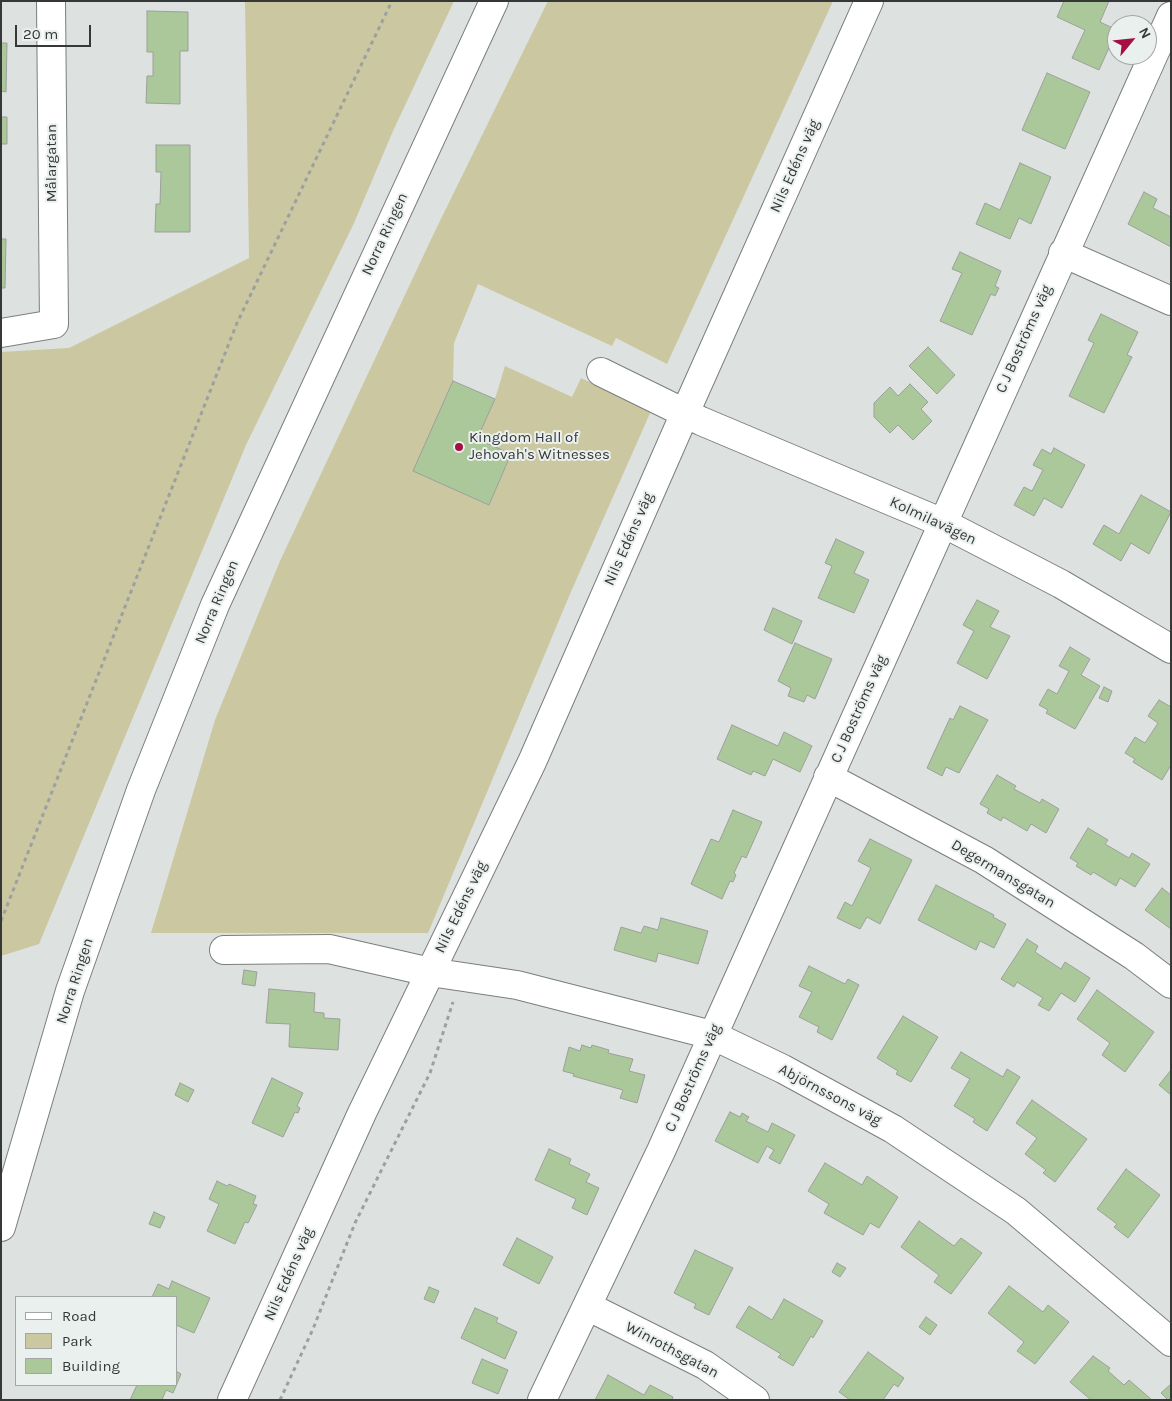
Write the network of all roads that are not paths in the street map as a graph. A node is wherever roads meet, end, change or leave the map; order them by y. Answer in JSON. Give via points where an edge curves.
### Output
{"nodes":[{"id":1,"x":51,"y":1,"type":"edge"},
{"id":2,"x":494,"y":1,"type":"edge"},
{"id":3,"x":869,"y":1,"type":"edge"},
{"id":4,"x":1171,"y":16,"type":"edge"},
{"id":5,"x":1063,"y":253,"type":"junction"},
{"id":6,"x":1171,"y":301,"type":"edge"},
{"id":7,"x":1,"y":333,"type":"edge"},
{"id":8,"x":601,"y":372,"type":"dead end"},
{"id":9,"x":685,"y":413,"type":"junction"},
{"id":10,"x":942,"y":523,"type":"junction"},
{"id":11,"x":1171,"y":649,"type":"edge"},
{"id":12,"x":828,"y":777,"type":"junction"},
{"id":13,"x":224,"y":950,"type":"dead end"},
{"id":14,"x":430,"y":972,"type":"junction"},
{"id":15,"x":1171,"y":984,"type":"edge"},
{"id":16,"x":712,"y":1035,"type":"junction"},
{"id":17,"x":1,"y":1227,"type":"edge"},
{"id":18,"x":587,"y":1306,"type":"junction"},
{"id":19,"x":1171,"y":1342,"type":"edge"},
{"id":20,"x":232,"y":1400,"type":"edge"},
{"id":21,"x":542,"y":1400,"type":"edge"},
{"id":22,"x":755,"y":1400,"type":"edge"}],
"edges":[{"from":1,"to":7,"type":"street","name":"Målargatan","via":[[54,324]]},
{"from":2,"to":17,"type":"street","name":"Norra Ringen","via":[[203,633],[141,790],[70,990]]},
{"from":3,"to":9,"type":"street","name":"Nils Edéns väg"},
{"from":4,"to":5,"type":"street","name":"C J Boströms väg"},
{"from":5,"to":6,"type":"street"},
{"from":5,"to":10,"type":"street","name":"C J Boströms väg"},
{"from":8,"to":9,"type":"street"},
{"from":9,"to":10,"type":"street","name":"Kolmilavägen"},
{"from":9,"to":14,"type":"street","name":"Nils Edéns väg","via":[[532,762]]},
{"from":10,"to":11,"type":"street","name":"Kolmilavägen","via":[[1062,584]]},
{"from":10,"to":12,"type":"street","name":"C J Boströms väg"},
{"from":12,"to":15,"type":"street","name":"Degermansgatan","via":[[984,860],[1134,956]]},
{"from":12,"to":16,"type":"street","name":"C J Boströms väg"},
{"from":13,"to":14,"type":"street","name":"Abjörnssons väg","via":[[329,949]]},
{"from":14,"to":16,"type":"street","name":"Abjörnssons väg","via":[[517,985]]},
{"from":14,"to":20,"type":"street","name":"Nils Edéns väg","via":[[362,1113]]},
{"from":16,"to":18,"type":"street","name":"C J Boströms väg"},
{"from":16,"to":19,"type":"street","name":"Abjörnssons väg","via":[[783,1069],[893,1129],[1008,1206]]},
{"from":18,"to":21,"type":"street","name":"C J Boströms väg"},
{"from":18,"to":22,"type":"street","name":"Winrothsgatan","via":[[705,1365]]}]}
